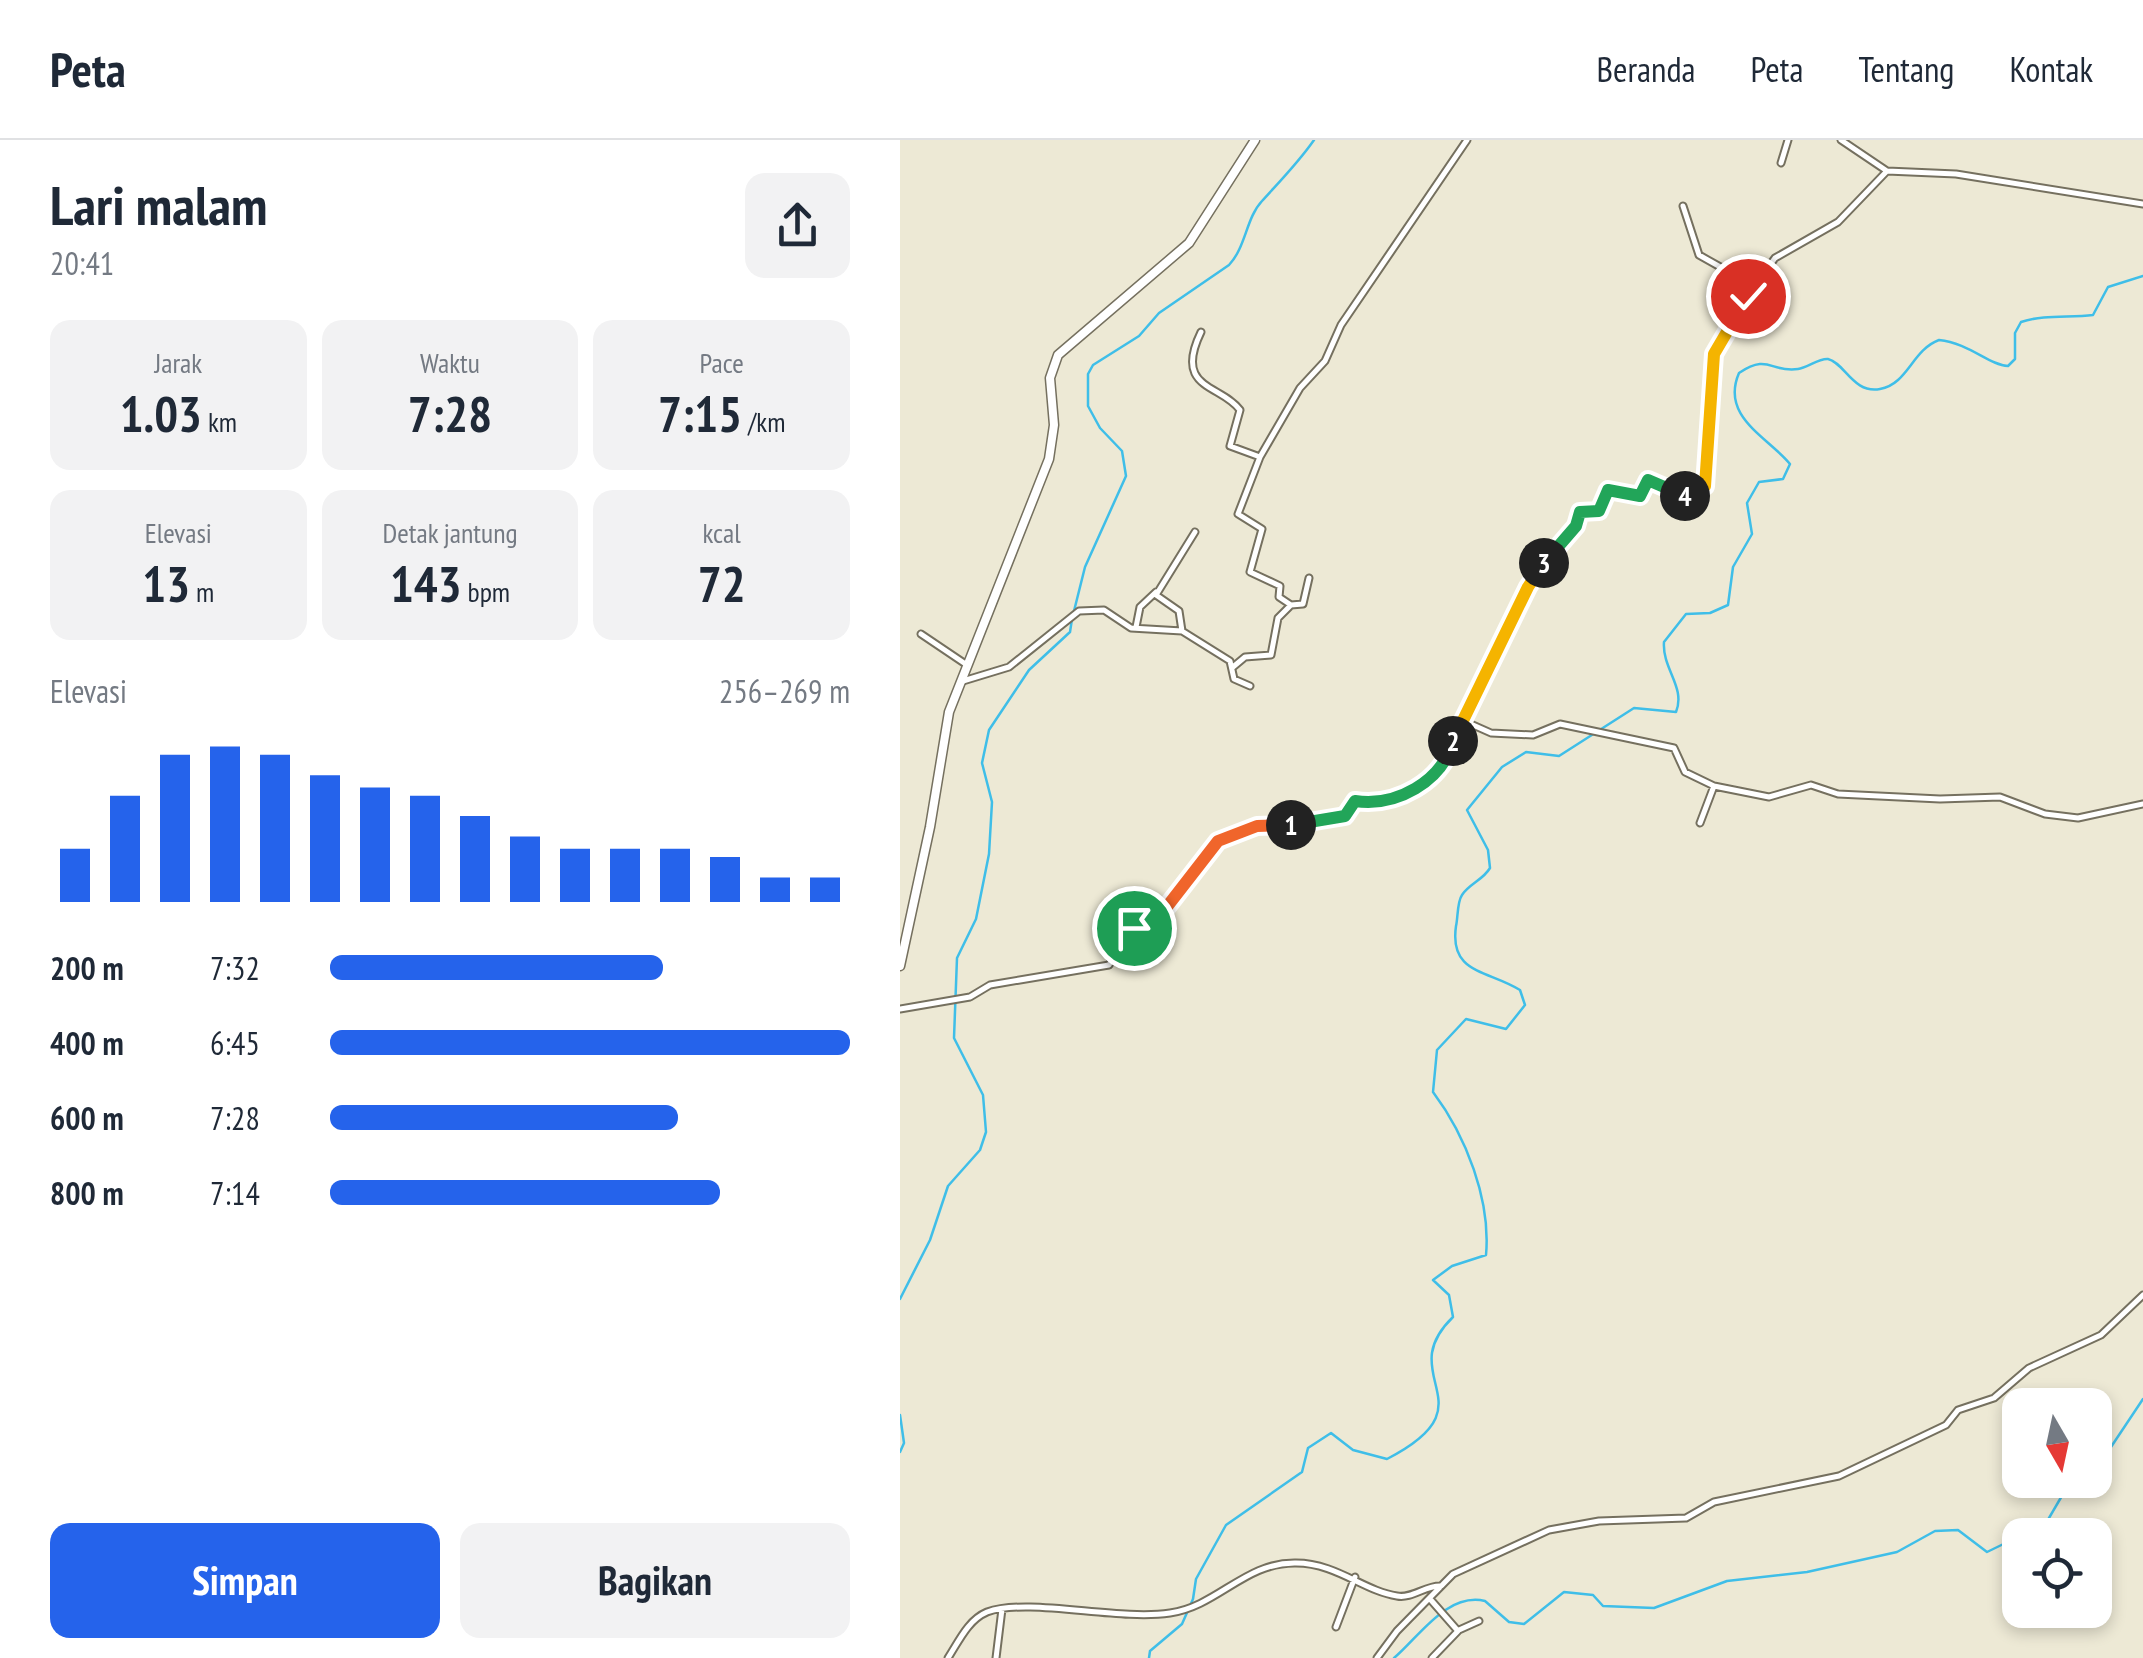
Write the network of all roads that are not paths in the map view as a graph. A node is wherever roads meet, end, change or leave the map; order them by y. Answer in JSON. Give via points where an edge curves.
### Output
{"nodes":[{"id":1,"x":1255,"y":140,"type":"edge"},
{"id":2,"x":1466,"y":140,"type":"edge"},
{"id":3,"x":1788,"y":140,"type":"edge"},
{"id":4,"x":1846,"y":141,"type":"edge"},
{"id":5,"x":1781,"y":163,"type":"dead end"},
{"id":6,"x":1887,"y":171,"type":"junction"},
{"id":7,"x":2143,"y":204,"type":"edge"},
{"id":8,"x":1683,"y":206,"type":"dead end"},
{"id":9,"x":1748,"y":296,"type":"junction"},
{"id":10,"x":1201,"y":332,"type":"dead end"},
{"id":11,"x":1260,"y":457,"type":"junction"},
{"id":12,"x":1195,"y":532,"type":"dead end"},
{"id":13,"x":1309,"y":578,"type":"dead end"},
{"id":14,"x":1156,"y":592,"type":"junction"},
{"id":15,"x":1291,"y":605,"type":"junction"},
{"id":16,"x":1136,"y":628,"type":"junction"},
{"id":17,"x":1182,"y":631,"type":"junction"},
{"id":18,"x":922,"y":634,"type":"dead end"},
{"id":19,"x":967,"y":664,"type":"junction"},
{"id":20,"x":1233,"y":667,"type":"junction"},
{"id":21,"x":960,"y":681,"type":"junction"},
{"id":22,"x":1250,"y":686,"type":"dead end"},
{"id":23,"x":1464,"y":721,"type":"junction"},
{"id":24,"x":1714,"y":786,"type":"junction"},
{"id":25,"x":2143,"y":804,"type":"edge"},
{"id":26,"x":1700,"y":823,"type":"dead end"},
{"id":27,"x":900,"y":966,"type":"edge"},
{"id":28,"x":900,"y":1009,"type":"edge"},
{"id":29,"x":2143,"y":1295,"type":"edge"},
{"id":30,"x":1354,"y":1577,"type":"junction"},
{"id":31,"x":1441,"y":1586,"type":"junction"},
{"id":32,"x":1430,"y":1599,"type":"junction"},
{"id":33,"x":1002,"y":1609,"type":"junction"},
{"id":34,"x":1479,"y":1621,"type":"dead end"},
{"id":35,"x":1336,"y":1628,"type":"dead end"},
{"id":36,"x":1458,"y":1631,"type":"junction"},
{"id":37,"x":948,"y":1658,"type":"edge"},
{"id":38,"x":996,"y":1658,"type":"edge"},
{"id":39,"x":1377,"y":1658,"type":"edge"},
{"id":40,"x":1432,"y":1658,"type":"edge"}],
"edges":[{"from":1,"to":19,"type":"street","via":[[1189,242],[1058,355],[1050,378],[1049,459]]},
{"from":2,"to":11,"type":"street"},
{"from":3,"to":5,"type":"street"},
{"from":4,"to":6,"type":"street"},
{"from":6,"to":7,"type":"street","via":[[1956,174]]},
{"from":6,"to":9,"type":"street","via":[[1838,222],[1775,258]]},
{"from":8,"to":9,"type":"street","via":[[1699,255],[1740,280]]},
{"from":9,"to":23,"type":"street","via":[[1714,354],[1705,486],[1683,496],[1648,480],[1640,496],[1608,490],[1599,511],[1580,512],[1528,587]]},
{"from":10,"to":11,"type":"street","via":[[1193,359],[1202,384],[1240,410],[1230,446]]},
{"from":11,"to":15,"type":"street","via":[[1238,514],[1262,529],[1250,572],[1280,586],[1280,597]]},
{"from":12,"to":14,"type":"street"},
{"from":13,"to":15,"type":"street","via":[[1303,604]]},
{"from":14,"to":16,"type":"street","via":[[1140,608]]},
{"from":14,"to":17,"type":"street","via":[[1179,611]]},
{"from":15,"to":20,"type":"street","via":[[1278,618],[1271,655],[1242,658]]},
{"from":16,"to":17,"type":"street"},
{"from":16,"to":21,"type":"street","via":[[1104,610],[1079,611],[1008,668]]},
{"from":17,"to":20,"type":"street"},
{"from":18,"to":19,"type":"street"},
{"from":19,"to":21,"type":"street"},
{"from":20,"to":22,"type":"street","via":[[1234,679]]},
{"from":21,"to":27,"type":"street","via":[[948,712]]},
{"from":23,"to":24,"type":"street","via":[[1491,733],[1533,735],[1560,724],[1600,736],[1624,734],[1674,748],[1684,772]]},
{"from":23,"to":28,"type":"street","via":[[1446,764],[1414,788],[1375,804],[1355,801],[1342,817],[1257,826],[1218,841],[1166,908],[1117,946],[1110,964]]},
{"from":24,"to":25,"type":"street","via":[[1770,797],[1812,785],[1838,794],[2000,796],[2045,814],[2078,818]]},
{"from":24,"to":26,"type":"street"},
{"from":29,"to":31,"type":"street","via":[[2100,1334],[2030,1368],[1994,1398],[1958,1410],[1946,1424],[1838,1476],[1714,1502],[1686,1518],[1549,1530]]},
{"from":30,"to":31,"type":"street","via":[[1399,1597]]},
{"from":30,"to":33,"type":"street","via":[[1310,1564],[1263,1566],[1184,1610],[1113,1617]]},
{"from":30,"to":35,"type":"street"},
{"from":31,"to":32,"type":"street"},
{"from":32,"to":36,"type":"street"},
{"from":32,"to":39,"type":"street"},
{"from":33,"to":37,"type":"street","via":[[974,1620]]},
{"from":33,"to":38,"type":"street"},
{"from":34,"to":36,"type":"street"},
{"from":36,"to":40,"type":"street"}]}
